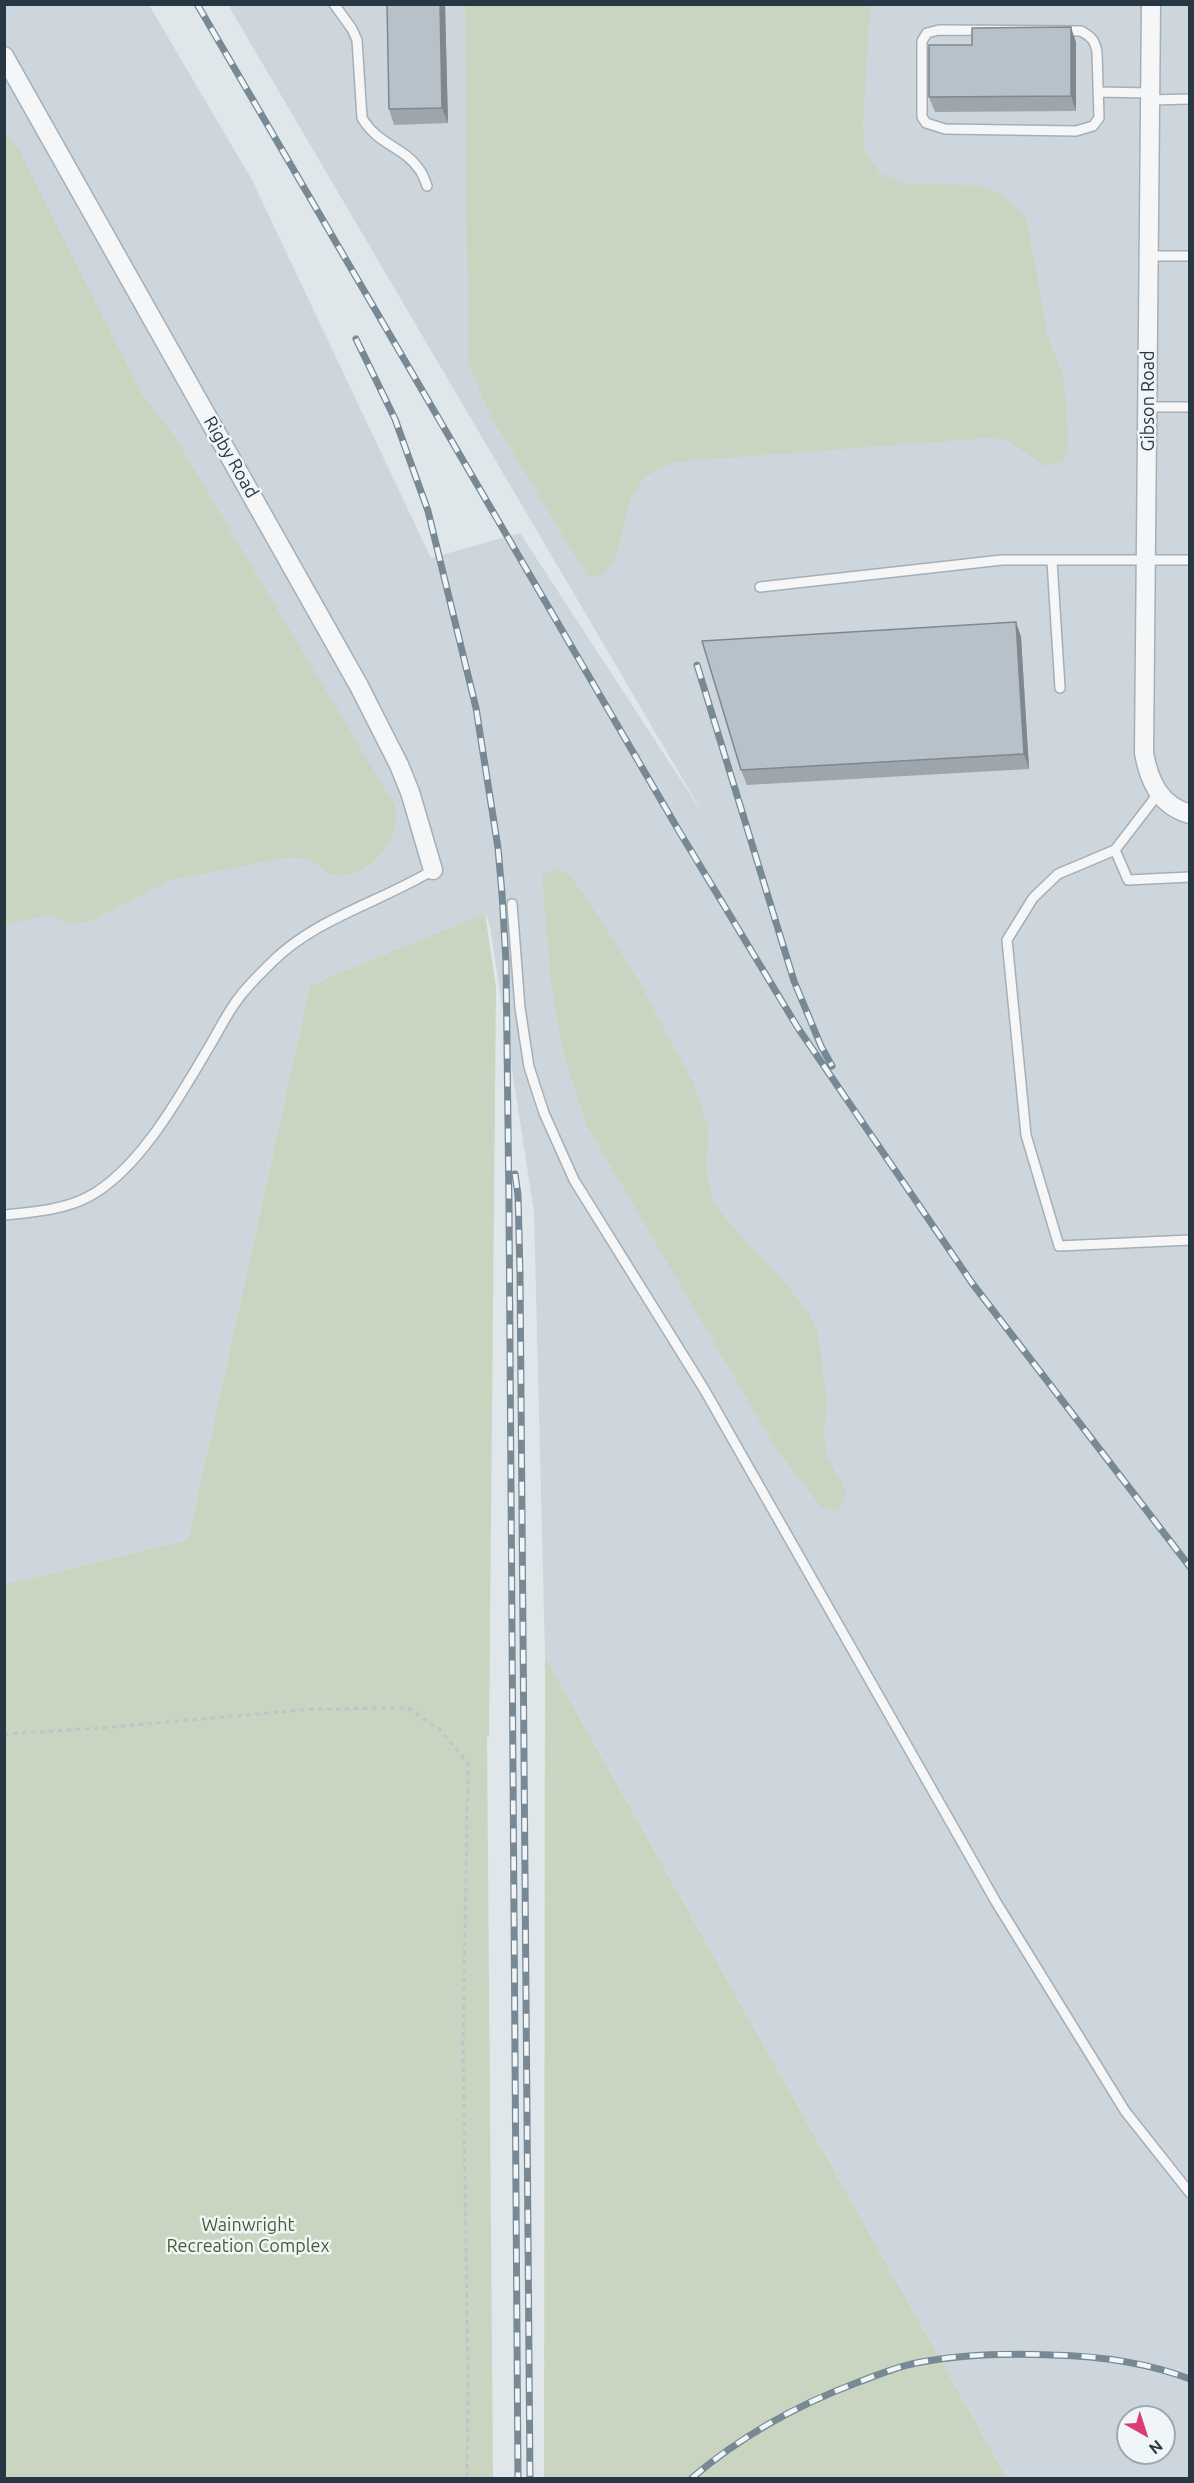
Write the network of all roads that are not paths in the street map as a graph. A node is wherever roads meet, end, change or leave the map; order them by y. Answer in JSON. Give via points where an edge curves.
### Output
{"nodes":[{"id":1,"x":334,"y":4,"type":"edge"},
{"id":2,"x":1151,"y":4,"type":"edge"},
{"id":3,"x":4,"y":56,"type":"edge"},
{"id":4,"x":10,"y":77,"type":"edge"},
{"id":5,"x":1098,"y":92,"type":"junction"},
{"id":6,"x":1150,"y":96,"type":"junction"},
{"id":7,"x":1190,"y":99,"type":"edge"},
{"id":8,"x":427,"y":186,"type":"dead end"},
{"id":9,"x":1149,"y":256,"type":"junction"},
{"id":10,"x":1190,"y":256,"type":"edge"},
{"id":11,"x":1148,"y":406,"type":"junction"},
{"id":12,"x":1190,"y":406,"type":"edge"},
{"id":13,"x":1190,"y":560,"type":"edge"},
{"id":14,"x":1052,"y":561,"type":"junction"},
{"id":15,"x":1146,"y":562,"type":"junction"},
{"id":16,"x":760,"y":587,"type":"dead end"},
{"id":17,"x":1060,"y":688,"type":"dead end"},
{"id":18,"x":1158,"y":794,"type":"junction"},
{"id":19,"x":1190,"y":814,"type":"edge"},
{"id":20,"x":1115,"y":850,"type":"junction"},
{"id":21,"x":433,"y":870,"type":"joint"},
{"id":22,"x":1190,"y":877,"type":"edge"},
{"id":23,"x":513,"y":904,"type":"dead end"},
{"id":24,"x":4,"y":1215,"type":"edge"},
{"id":25,"x":1190,"y":1240,"type":"edge"},
{"id":26,"x":1190,"y":2193,"type":"edge"}],
"edges":[{"from":1,"to":8,"type":"lane","via":[[357,40],[362,118],[381,140],[419,169]]},
{"from":2,"to":6,"type":"street","name":"Gibson Road"},
{"from":3,"to":4,"type":"street","name":"Rigby Road"},
{"from":4,"to":21,"type":"street","name":"Rigby Road","via":[[359,686],[410,792]]},
{"from":5,"to":5,"type":"lane","via":[[1095,43],[1082,31],[939,30],[927,33],[922,41],[922,117],[927,123],[945,129],[1076,131],[1093,126],[1099,118]]},
{"from":5,"to":6,"type":"lane"},
{"from":6,"to":7,"type":"lane"},
{"from":6,"to":9,"type":"street","name":"Gibson Road"},
{"from":9,"to":10,"type":"lane"},
{"from":9,"to":11,"type":"street","name":"Gibson Road"},
{"from":11,"to":12,"type":"lane"},
{"from":11,"to":15,"type":"street","name":"Gibson Road"},
{"from":13,"to":15,"type":"lane"},
{"from":14,"to":15,"type":"lane"},
{"from":14,"to":16,"type":"lane","via":[[1002,560]]},
{"from":14,"to":17,"type":"lane"},
{"from":15,"to":18,"type":"street","name":"Gibson Road","via":[[1144,753],[1148,775]]},
{"from":18,"to":19,"type":"street","via":[[1176,809]]},
{"from":18,"to":20,"type":"lane"},
{"from":20,"to":22,"type":"lane","via":[[1128,880]]},
{"from":20,"to":25,"type":"lane","via":[[1058,874],[1033,898],[1008,940],[1026,1135],[1059,1246]]},
{"from":21,"to":24,"type":"lane","via":[[314,929],[274,960],[237,1000],[169,1113],[111,1181],[88,1197],[48,1211]]},
{"from":23,"to":26,"type":"lane","via":[[520,1008],[529,1067],[544,1113],[574,1180],[704,1389],[996,1902],[1125,2111]]}]}
